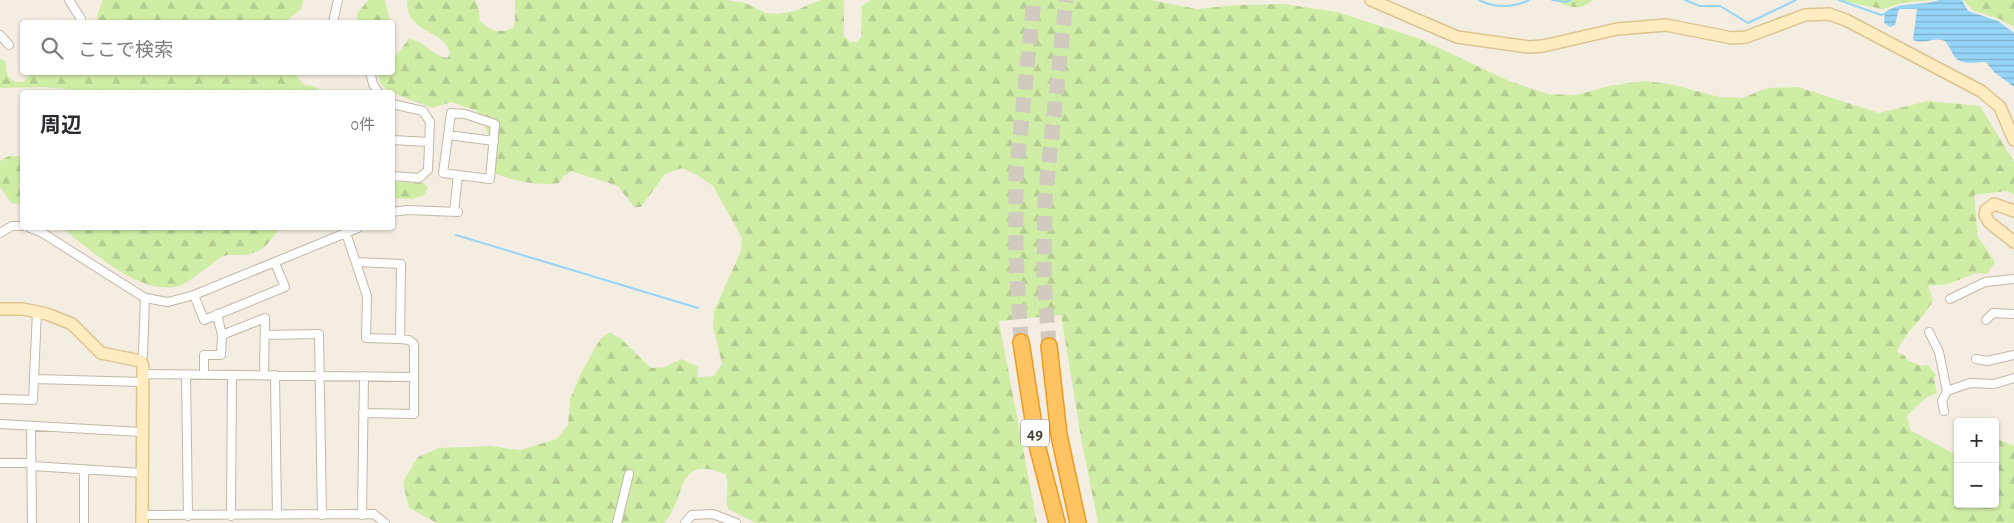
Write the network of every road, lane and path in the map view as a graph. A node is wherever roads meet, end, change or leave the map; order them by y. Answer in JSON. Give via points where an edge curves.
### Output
{"nodes":[{"id":1,"x":69,"y":0,"type":"edge"},
{"id":2,"x":338,"y":0,"type":"edge"},
{"id":3,"x":1371,"y":0,"type":"edge"},
{"id":4,"x":81,"y":19,"type":"dead end"},
{"id":5,"x":333,"y":20,"type":"edge"},
{"id":6,"x":0,"y":35,"type":"edge"},
{"id":7,"x":10,"y":45,"type":"dead end"},
{"id":8,"x":370,"y":75,"type":"edge"},
{"id":9,"x":376,"y":90,"type":"edge"},
{"id":10,"x":395,"y":104,"type":"edge"},
{"id":11,"x":448,"y":135,"type":"junction"},
{"id":12,"x":395,"y":140,"type":"edge"},
{"id":13,"x":2014,"y":140,"type":"edge"},
{"id":14,"x":494,"y":141,"type":"junction"},
{"id":15,"x":429,"y":142,"type":"junction"},
{"id":16,"x":458,"y":175,"type":"junction"},
{"id":17,"x":395,"y":176,"type":"edge"},
{"id":18,"x":2014,"y":211,"type":"edge"},
{"id":19,"x":395,"y":212,"type":"edge"},
{"id":20,"x":20,"y":226,"type":"edge"},
{"id":21,"x":36,"y":230,"type":"edge"},
{"id":22,"x":353,"y":230,"type":"edge"},
{"id":23,"x":0,"y":232,"type":"edge"},
{"id":24,"x":346,"y":233,"type":"junction"},
{"id":25,"x":2014,"y":242,"type":"edge"},
{"id":26,"x":356,"y":262,"type":"junction"},
{"id":27,"x":275,"y":263,"type":"junction"},
{"id":28,"x":2014,"y":279,"type":"edge"},
{"id":29,"x":194,"y":295,"type":"junction"},
{"id":30,"x":144,"y":298,"type":"junction"},
{"id":31,"x":1950,"y":299,"type":"dead end"},
{"id":32,"x":0,"y":309,"type":"edge"},
{"id":33,"x":37,"y":312,"type":"junction"},
{"id":34,"x":217,"y":314,"type":"junction"},
{"id":35,"x":2014,"y":314,"type":"edge"},
{"id":36,"x":1986,"y":320,"type":"dead end"},
{"id":37,"x":1928,"y":332,"type":"dead end"},
{"id":38,"x":265,"y":334,"type":"junction"},
{"id":39,"x":222,"y":336,"type":"junction"},
{"id":40,"x":400,"y":340,"type":"junction"},
{"id":41,"x":1021,"y":342,"type":"tunnel mouth"},
{"id":42,"x":1049,"y":346,"type":"tunnel mouth"},
{"id":43,"x":2014,"y":355,"type":"edge"},
{"id":44,"x":1976,"y":359,"type":"dead end"},
{"id":45,"x":141,"y":361,"type":"junction"},
{"id":46,"x":186,"y":375,"type":"junction"},
{"id":47,"x":204,"y":375,"type":"junction"},
{"id":48,"x":232,"y":375,"type":"junction"},
{"id":49,"x":264,"y":375,"type":"junction"},
{"id":50,"x":275,"y":375,"type":"junction"},
{"id":51,"x":319,"y":376,"type":"junction"},
{"id":52,"x":364,"y":376,"type":"junction"},
{"id":53,"x":414,"y":377,"type":"junction"},
{"id":54,"x":143,"y":378,"type":"junction"},
{"id":55,"x":2014,"y":378,"type":"edge"},
{"id":56,"x":34,"y":379,"type":"junction"},
{"id":57,"x":1947,"y":392,"type":"junction"},
{"id":58,"x":0,"y":399,"type":"edge"},
{"id":59,"x":1944,"y":411,"type":"dead end"},
{"id":60,"x":363,"y":413,"type":"junction"},
{"id":61,"x":0,"y":424,"type":"edge"},
{"id":62,"x":31,"y":426,"type":"junction"},
{"id":63,"x":141,"y":432,"type":"junction"},
{"id":64,"x":0,"y":463,"type":"edge"},
{"id":65,"x":31,"y":465,"type":"junction"},
{"id":66,"x":84,"y":469,"type":"junction"},
{"id":67,"x":142,"y":473,"type":"junction"},
{"id":68,"x":629,"y":474,"type":"dead end"},
{"id":69,"x":322,"y":515,"type":"junction"},
{"id":70,"x":362,"y":515,"type":"junction"},
{"id":71,"x":188,"y":516,"type":"junction"},
{"id":72,"x":232,"y":516,"type":"junction"},
{"id":73,"x":282,"y":518,"type":"edge"},
{"id":74,"x":142,"y":519,"type":"edge"},
{"id":75,"x":32,"y":523,"type":"edge"},
{"id":76,"x":84,"y":523,"type":"edge"},
{"id":77,"x":385,"y":523,"type":"edge"},
{"id":78,"x":617,"y":523,"type":"edge"},
{"id":79,"x":684,"y":523,"type":"edge"},
{"id":80,"x":736,"y":523,"type":"edge"},
{"id":81,"x":1057,"y":523,"type":"edge"},
{"id":82,"x":1078,"y":523,"type":"edge"}],
"edges":[{"from":1,"to":4,"type":"street"},
{"from":2,"to":5,"type":"street"},
{"from":3,"to":13,"type":"street","via":[[1457,37],[1529,47],[1618,29],[1666,25],[1732,38],[1746,37],[1805,15],[1829,14],[1981,91],[2000,107]]},
{"from":6,"to":7,"type":"street"},
{"from":8,"to":9,"type":"street"},
{"from":10,"to":15,"type":"street","via":[[423,111],[430,122]]},
{"from":11,"to":14,"type":"street"},
{"from":11,"to":14,"type":"street","via":[[451,113],[465,114],[495,124]]},
{"from":11,"to":16,"type":"street","via":[[443,173]]},
{"from":12,"to":15,"type":"street"},
{"from":14,"to":16,"type":"street","via":[[490,179]]},
{"from":15,"to":17,"type":"street","via":[[428,170],[419,178]]},
{"from":16,"to":19,"type":"street","via":[[456,212]]},
{"from":18,"to":25,"type":"street","via":[[1994,204],[1985,215]]},
{"from":20,"to":23,"type":"street"},
{"from":21,"to":30,"type":"street"},
{"from":22,"to":24,"type":"street"},
{"from":24,"to":26,"type":"street"},
{"from":24,"to":27,"type":"street"},
{"from":26,"to":40,"type":"street","via":[[367,296],[366,338]]},
{"from":26,"to":40,"type":"street","via":[[401,264]]},
{"from":27,"to":29,"type":"street"},
{"from":27,"to":34,"type":"street","via":[[285,287]]},
{"from":28,"to":31,"type":"street","via":[[1986,282]]},
{"from":29,"to":30,"type":"street","via":[[168,302]]},
{"from":29,"to":34,"type":"street","via":[[204,320]]},
{"from":30,"to":45,"type":"street"},
{"from":32,"to":33,"type":"street"},
{"from":33,"to":45,"type":"street","via":[[72,324],[101,353]]},
{"from":33,"to":56,"type":"street"},
{"from":34,"to":39,"type":"street"},
{"from":35,"to":36,"type":"street","via":[[1993,313]]},
{"from":37,"to":57,"type":"street","via":[[1938,352]]},
{"from":38,"to":39,"type":"street","via":[[265,318]]},
{"from":38,"to":49,"type":"street"},
{"from":38,"to":51,"type":"street","via":[[319,334]]},
{"from":39,"to":47,"type":"street","via":[[222,356],[204,355]]},
{"from":40,"to":53,"type":"street","via":[[414,344]]},
{"from":41,"to":81,"type":"highway","number":"49","via":[[1037,445]]},
{"from":42,"to":82,"type":"highway","number":"49","via":[[1059,435]]},
{"from":43,"to":44,"type":"street","via":[[1987,362]]},
{"from":45,"to":54,"type":"street"},
{"from":46,"to":47,"type":"street"},
{"from":46,"to":54,"type":"street"},
{"from":46,"to":71,"type":"street"},
{"from":47,"to":48,"type":"street"},
{"from":48,"to":49,"type":"street"},
{"from":48,"to":72,"type":"street"},
{"from":49,"to":50,"type":"street"},
{"from":50,"to":51,"type":"street"},
{"from":50,"to":73,"type":"street"},
{"from":51,"to":52,"type":"street"},
{"from":51,"to":69,"type":"street"},
{"from":52,"to":53,"type":"street"},
{"from":52,"to":60,"type":"street"},
{"from":53,"to":60,"type":"street","via":[[414,414]]},
{"from":54,"to":56,"type":"street"},
{"from":54,"to":63,"type":"street"},
{"from":55,"to":57,"type":"street","via":[[1994,384],[1970,383]]},
{"from":56,"to":58,"type":"street","via":[[33,400]]},
{"from":57,"to":59,"type":"street","via":[[1942,400]]},
{"from":60,"to":70,"type":"street"},
{"from":61,"to":62,"type":"street"},
{"from":62,"to":63,"type":"street"},
{"from":62,"to":65,"type":"street"},
{"from":63,"to":67,"type":"street"},
{"from":64,"to":65,"type":"street"},
{"from":65,"to":66,"type":"street"},
{"from":65,"to":75,"type":"street"},
{"from":66,"to":67,"type":"street"},
{"from":66,"to":76,"type":"street"},
{"from":67,"to":74,"type":"street"},
{"from":68,"to":78,"type":"street"},
{"from":69,"to":70,"type":"street"},
{"from":69,"to":73,"type":"street"},
{"from":70,"to":77,"type":"street","via":[[374,514]]},
{"from":71,"to":72,"type":"street"},
{"from":71,"to":74,"type":"street"},
{"from":72,"to":73,"type":"street"},
{"from":79,"to":80,"type":"street","via":[[692,515],[712,514]]}]}
